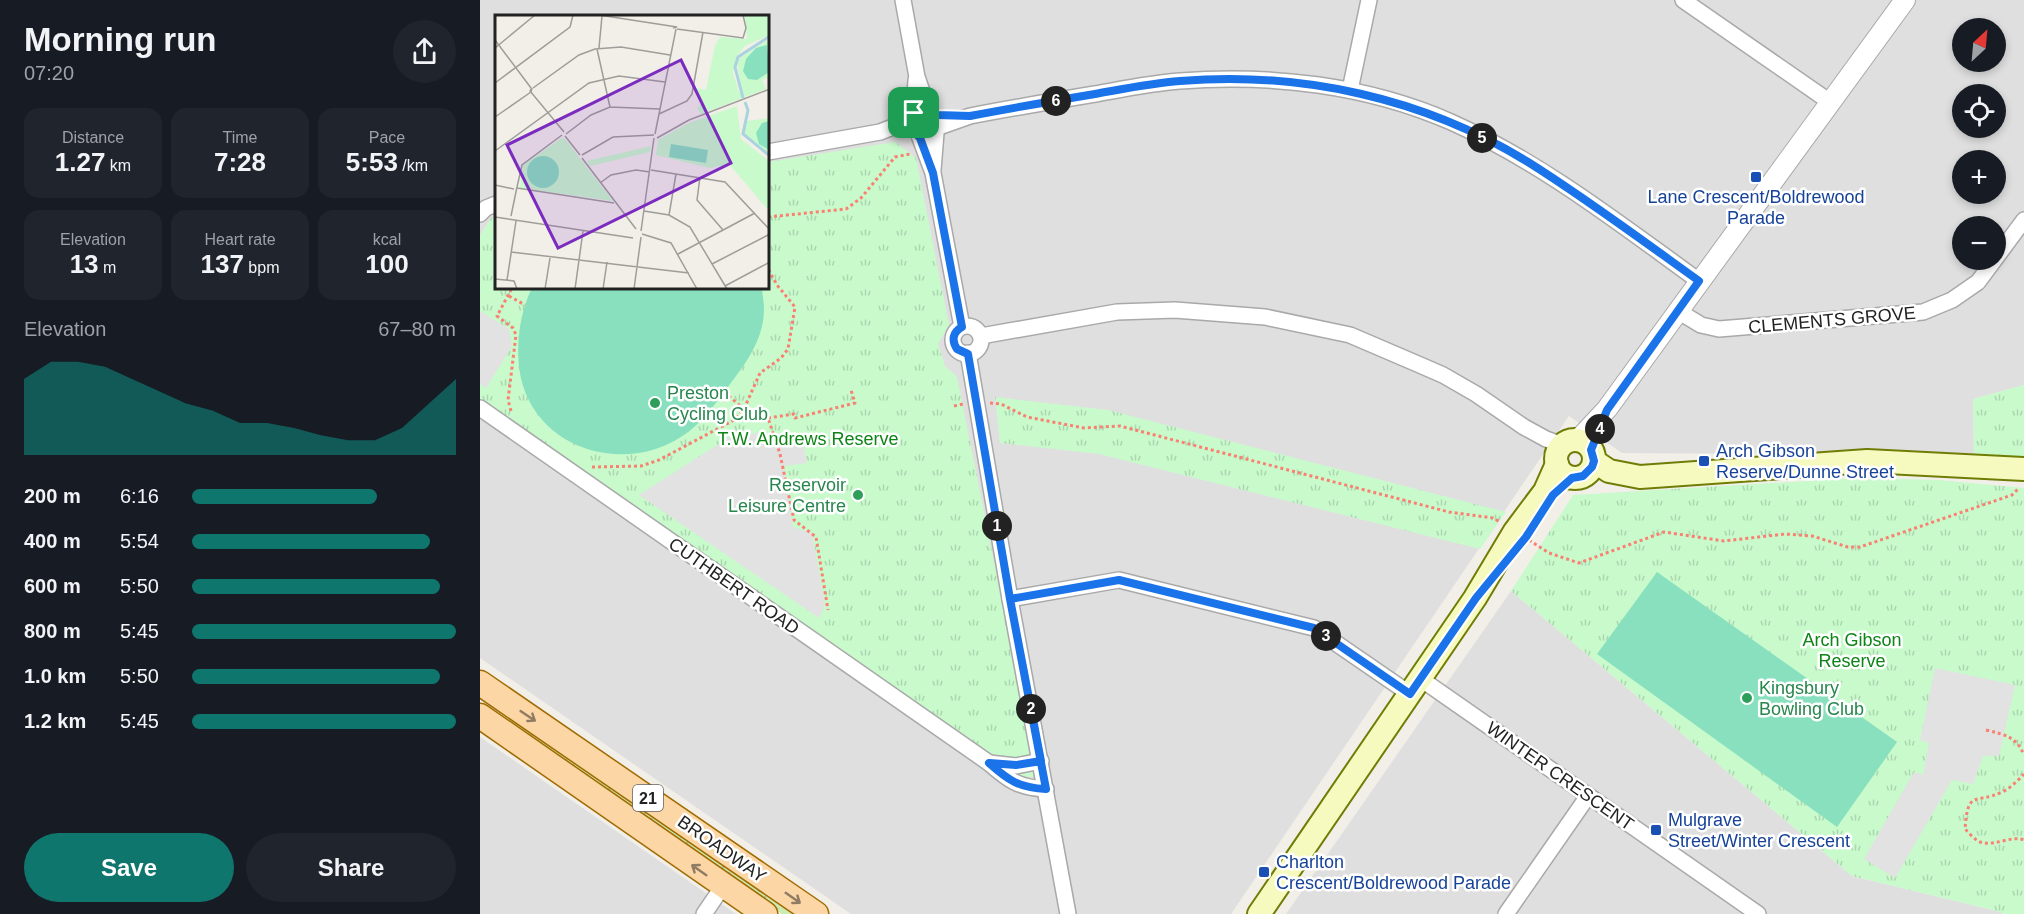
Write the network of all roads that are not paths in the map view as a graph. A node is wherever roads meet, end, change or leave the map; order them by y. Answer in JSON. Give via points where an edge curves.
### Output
{"nodes":[{"id":1,"x":903,"y":0,"type":"edge"},
{"id":2,"x":1369,"y":0,"type":"edge"},
{"id":3,"x":1683,"y":0,"type":"edge"},
{"id":4,"x":1905,"y":0,"type":"edge"},
{"id":5,"x":1350,"y":90,"type":"junction"},
{"id":6,"x":1830,"y":102,"type":"junction"},
{"id":7,"x":925,"y":126,"type":"junction"},
{"id":8,"x":770,"y":152,"type":"edge"},
{"id":9,"x":933,"y":173,"type":"junction"},
{"id":10,"x":495,"y":204,"type":"edge"},
{"id":11,"x":480,"y":214,"type":"edge"},
{"id":12,"x":2024,"y":220,"type":"edge"},
{"id":13,"x":1699,"y":281,"type":"junction"},
{"id":14,"x":1678,"y":311,"type":"junction"},
{"id":15,"x":962,"y":327,"type":"junction"},
{"id":16,"x":981,"y":336,"type":"junction"},
{"id":17,"x":968,"y":354,"type":"junction"},
{"id":18,"x":480,"y":408,"type":"edge"},
{"id":19,"x":1573,"y":460,"type":"junction"},
{"id":20,"x":2022,"y":469,"type":"edge"},
{"id":21,"x":1010,"y":599,"type":"junction"},
{"id":22,"x":480,"y":683,"type":"edge"},
{"id":23,"x":1416,"y":686,"type":"junction"},
{"id":24,"x":480,"y":716,"type":"edge"},
{"id":25,"x":1041,"y":761,"type":"junction"},
{"id":26,"x":989,"y":763,"type":"junction"},
{"id":27,"x":1046,"y":789,"type":"junction"},
{"id":28,"x":1588,"y":796,"type":"junction"},
{"id":29,"x":723,"y":886,"type":"junction"},
{"id":30,"x":1753,"y":912,"type":"edge"},
{"id":31,"x":704,"y":914,"type":"edge"},
{"id":32,"x":765,"y":914,"type":"edge"},
{"id":33,"x":816,"y":914,"type":"edge"},
{"id":34,"x":1068,"y":914,"type":"edge"},
{"id":35,"x":1259,"y":914,"type":"edge"},
{"id":36,"x":1506,"y":914,"type":"edge"}],
"edges":[{"from":1,"to":7,"type":"street"},
{"from":2,"to":5,"type":"street"},
{"from":3,"to":6,"type":"street"},
{"from":4,"to":6,"type":"street"},
{"from":5,"to":7,"type":"street","via":[[1276,80],[1179,81]]},
{"from":5,"to":13,"type":"street","via":[[1450,122],[1527,162]]},
{"from":6,"to":13,"type":"street"},
{"from":7,"to":8,"type":"street"},
{"from":7,"to":9,"type":"street"},
{"from":7,"to":9,"type":"street"},
{"from":9,"to":15,"type":"street"},
{"from":10,"to":11,"type":"street"},
{"from":12,"to":14,"type":"street","name":"CLEMENTS GROVE","via":[[1978,282],[1952,300],[1923,312],[1719,329],[1701,325]]},
{"from":13,"to":14,"type":"street"},
{"from":14,"to":19,"type":"street"},
{"from":15,"to":16,"type":"street","via":[[976,328]]},
{"from":15,"to":17,"type":"street","via":[[953,340],[957,349]]},
{"from":16,"to":17,"type":"street","via":[[977,350]]},
{"from":16,"to":19,"type":"street","via":[[1117,312],[1174,310],[1265,317],[1350,335],[1443,375]]},
{"from":17,"to":21,"type":"street"},
{"from":18,"to":26,"type":"street","name":"CUTHBERT ROAD"},
{"from":19,"to":20,"type":"main road","via":[[1640,477],[1867,461]]},
{"from":19,"to":23,"type":"main road","via":[[1553,495],[1520,534]]},
{"from":21,"to":23,"type":"street","name":"WINTER CRESCENT","via":[[1119,580],[1314,628]]},
{"from":21,"to":25,"type":"street"},
{"from":22,"to":33,"type":"main road","name":"BROADWAY","number":"21","one_way":true},
{"from":23,"to":28,"type":"street","name":"WINTER CRESCENT"},
{"from":23,"to":35,"type":"main road"},
{"from":29,"to":24,"type":"main road","name":"BROADWAY","number":"21","one_way":true},
{"from":25,"to":26,"type":"street","via":[[1016,765]]},
{"from":25,"to":27,"type":"street"},
{"from":26,"to":27,"type":"street","name":"CUTHBERT ROAD","via":[[1007,779],[1032,789]]},
{"from":27,"to":34,"type":"street"},
{"from":28,"to":30,"type":"street","name":"WINTER CRESCENT"},
{"from":28,"to":36,"type":"street"},
{"from":29,"to":31,"type":"street"},
{"from":29,"to":32,"type":"main road","name":"BROADWAY","number":"21"}]}
